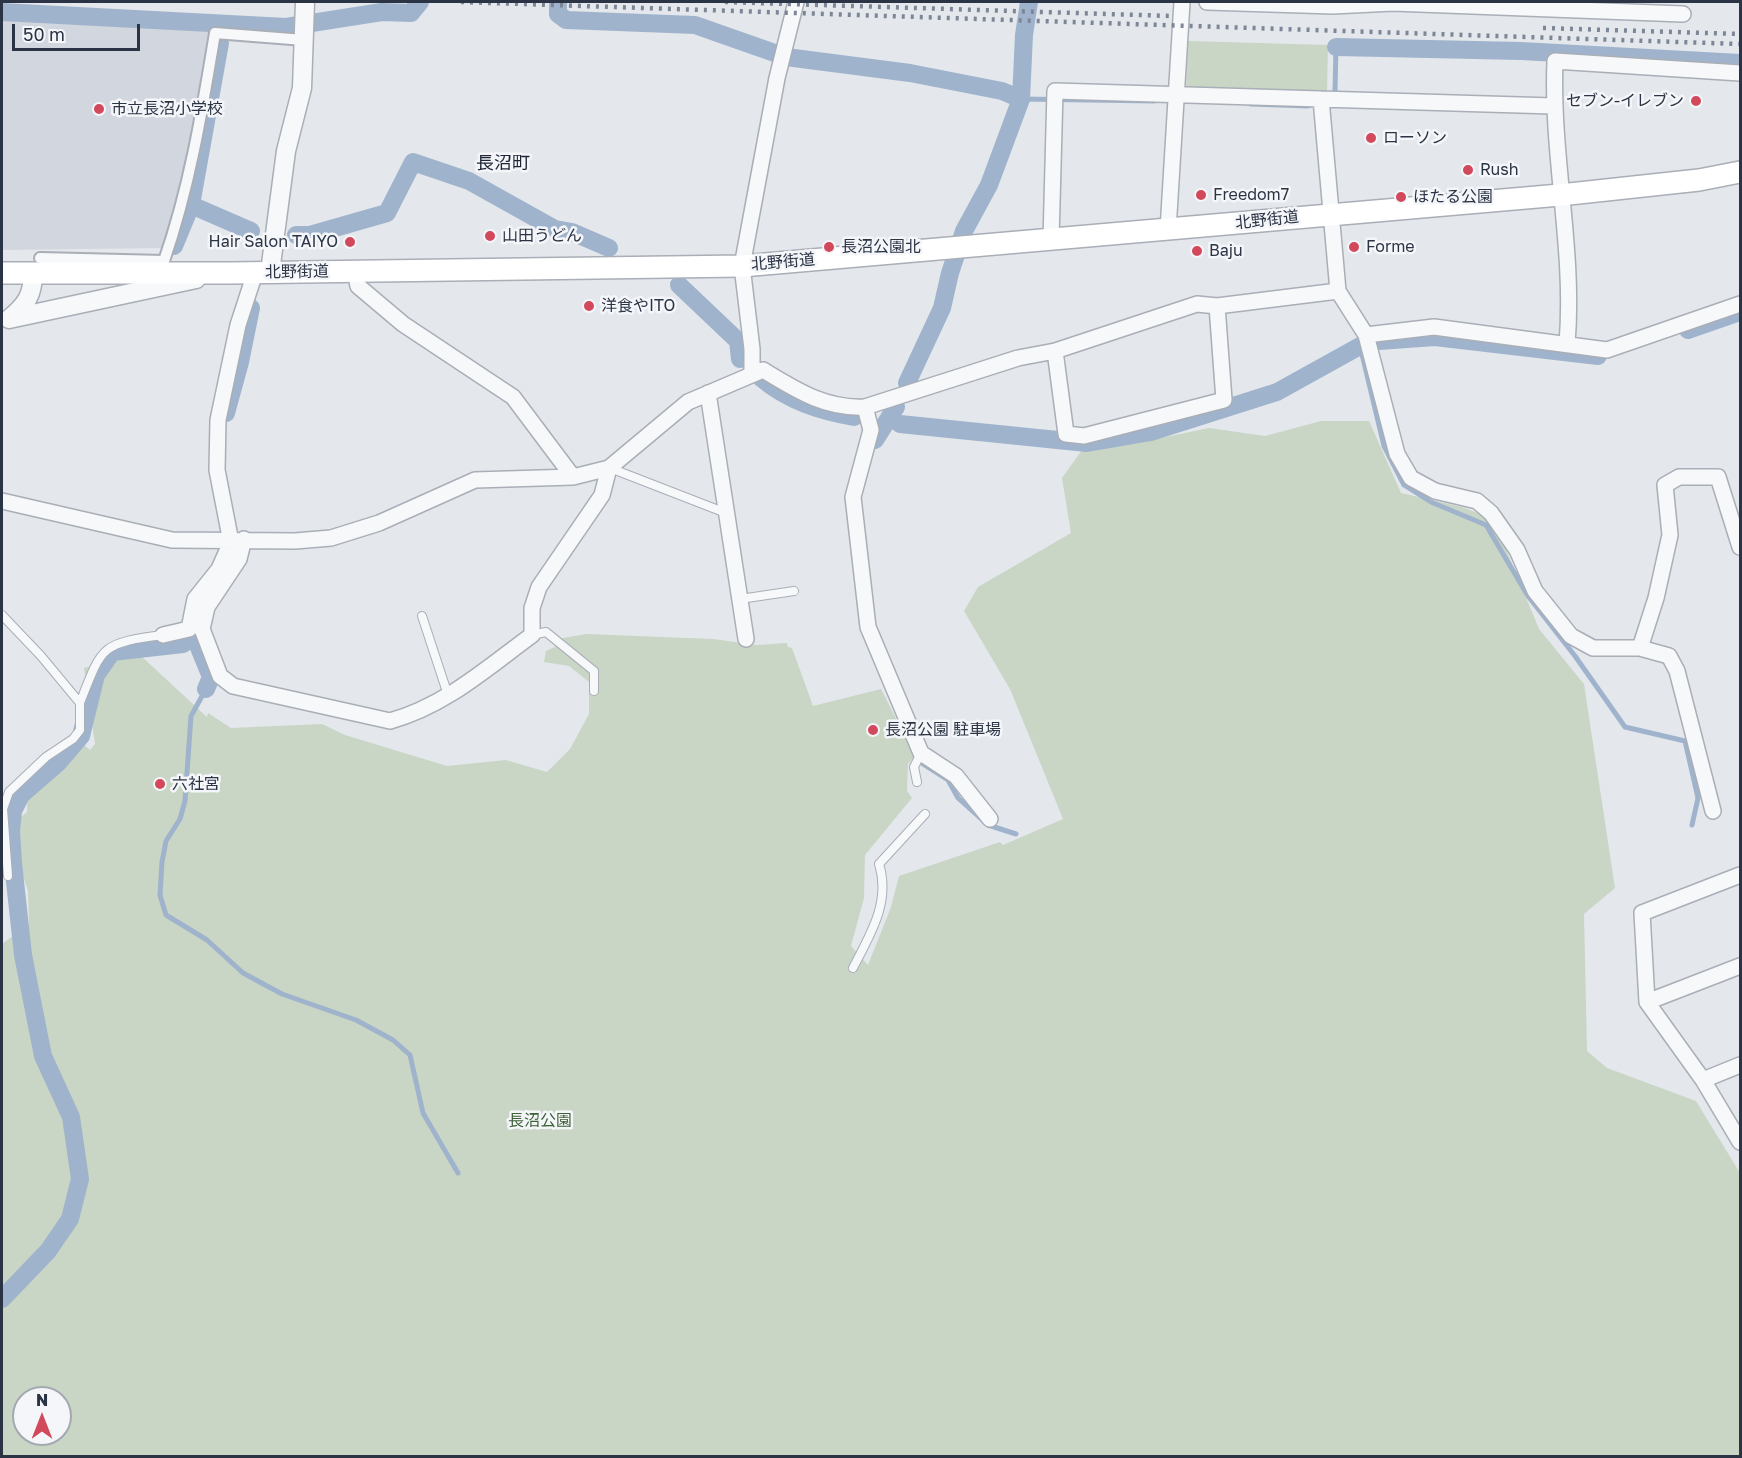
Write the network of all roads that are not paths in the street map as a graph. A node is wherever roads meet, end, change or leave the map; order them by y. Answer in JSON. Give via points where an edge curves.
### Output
{"nodes":[{"id":1,"x":304,"y":2,"type":"edge"},
{"id":2,"x":796,"y":2,"type":"edge"},
{"id":3,"x":1182,"y":2,"type":"edge"},
{"id":4,"x":1207,"y":2,"type":"edge"},
{"id":5,"x":1393,"y":2,"type":"edge"},
{"id":6,"x":1603,"y":6,"type":"edge"},
{"id":7,"x":1683,"y":14,"type":"dead end"},
{"id":8,"x":304,"y":40,"type":"junction"},
{"id":9,"x":1740,"y":73,"type":"edge"},
{"id":10,"x":1177,"y":95,"type":"junction"},
{"id":11,"x":1321,"y":99,"type":"junction"},
{"id":12,"x":1553,"y":106,"type":"junction"},
{"id":13,"x":1740,"y":172,"type":"edge"},
{"id":14,"x":1560,"y":195,"type":"junction"},
{"id":15,"x":1330,"y":214,"type":"junction"},
{"id":16,"x":1168,"y":230,"type":"junction"},
{"id":17,"x":1051,"y":240,"type":"junction"},
{"id":18,"x":36,"y":265,"type":"junction"},
{"id":19,"x":742,"y":266,"type":"junction"},
{"id":20,"x":355,"y":271,"type":"junction"},
{"id":21,"x":2,"y":273,"type":"edge"},
{"id":22,"x":231,"y":273,"type":"junction"},
{"id":23,"x":262,"y":273,"type":"junction"},
{"id":24,"x":1338,"y":291,"type":"junction"},
{"id":25,"x":1740,"y":304,"type":"edge"},
{"id":26,"x":1217,"y":306,"type":"junction"},
{"id":27,"x":5,"y":320,"type":"edge"},
{"id":28,"x":1366,"y":335,"type":"junction"},
{"id":29,"x":1567,"y":344,"type":"junction"},
{"id":30,"x":1055,"y":351,"type":"junction"},
{"id":31,"x":752,"y":372,"type":"junction"},
{"id":32,"x":708,"y":393,"type":"junction"},
{"id":33,"x":865,"y":407,"type":"junction"},
{"id":34,"x":609,"y":468,"type":"junction"},
{"id":35,"x":573,"y":477,"type":"junction"},
{"id":36,"x":2,"y":501,"type":"edge"},
{"id":37,"x":726,"y":513,"type":"junction"},
{"id":38,"x":237,"y":540,"type":"junction"},
{"id":39,"x":1740,"y":540,"type":"edge"},
{"id":40,"x":794,"y":591,"type":"dead end"},
{"id":41,"x":740,"y":599,"type":"junction"},
{"id":42,"x":2,"y":615,"type":"edge"},
{"id":43,"x":422,"y":616,"type":"dead end"},
{"id":44,"x":532,"y":634,"type":"junction"},
{"id":45,"x":163,"y":635,"type":"joint"},
{"id":46,"x":746,"y":639,"type":"dead end"},
{"id":47,"x":1640,"y":648,"type":"junction"},
{"id":48,"x":594,"y":691,"type":"dead end"},
{"id":49,"x":449,"y":697,"type":"junction"},
{"id":50,"x":80,"y":703,"type":"junction"},
{"id":51,"x":921,"y":753,"type":"junction"},
{"id":52,"x":917,"y":782,"type":"dead end"},
{"id":53,"x":1713,"y":811,"type":"dead end"},
{"id":54,"x":925,"y":814,"type":"dead end"},
{"id":55,"x":990,"y":819,"type":"dead end"},
{"id":56,"x":1740,"y":875,"type":"edge"},
{"id":57,"x":8,"y":876,"type":"dead end"},
{"id":58,"x":1740,"y":966,"type":"edge"},
{"id":59,"x":853,"y":968,"type":"dead end"},
{"id":60,"x":1647,"y":1002,"type":"junction"},
{"id":61,"x":1740,"y":1065,"type":"edge"},
{"id":62,"x":1703,"y":1080,"type":"junction"},
{"id":63,"x":1740,"y":1142,"type":"edge"}],
"edges":[{"from":1,"to":8,"type":"street"},
{"from":2,"to":19,"type":"street","via":[[777,78]]},
{"from":3,"to":10,"type":"street"},
{"from":4,"to":5,"type":"street","via":[[1333,6]]},
{"from":5,"to":6,"type":"street"},
{"from":6,"to":7,"type":"street"},
{"from":8,"to":18,"type":"street","via":[[215,33],[190,175],[164,261]]},
{"from":8,"to":23,"type":"street","via":[[302,88]]},
{"from":9,"to":12,"type":"street","via":[[1555,61]]},
{"from":10,"to":11,"type":"street"},
{"from":10,"to":16,"type":"street"},
{"from":10,"to":17,"type":"street","via":[[1055,91]]},
{"from":11,"to":12,"type":"street"},
{"from":11,"to":15,"type":"street"},
{"from":12,"to":14,"type":"street"},
{"from":13,"to":14,"type":"main road","name":"北野街道"},
{"from":14,"to":15,"type":"main road","name":"北野街道"},
{"from":14,"to":29,"type":"street","via":[[1570,304]]},
{"from":15,"to":16,"type":"main road","name":"北野街道"},
{"from":15,"to":24,"type":"street"},
{"from":16,"to":17,"type":"main road","name":"北野街道"},
{"from":17,"to":19,"type":"main road","name":"北野街道"},
{"from":18,"to":21,"type":"main road","name":"北野街道"},
{"from":18,"to":22,"type":"main road","name":"北野街道"},
{"from":18,"to":27,"type":"street","via":[[33,292],[24,306]]},
{"from":19,"to":20,"type":"main road","name":"北野街道"},
{"from":19,"to":31,"type":"street"},
{"from":20,"to":23,"type":"main road","name":"北野街道"},
{"from":20,"to":35,"type":"street","via":[[358,286],[403,324],[513,397]]},
{"from":22,"to":23,"type":"main road","name":"北野街道"},
{"from":22,"to":27,"type":"street"},
{"from":23,"to":38,"type":"street","via":[[238,325],[218,420],[218,470]]},
{"from":24,"to":26,"type":"street"},
{"from":24,"to":28,"type":"street"},
{"from":25,"to":29,"type":"street","via":[[1607,350]]},
{"from":26,"to":30,"type":"street","via":[[1197,304]]},
{"from":26,"to":30,"type":"street","via":[[1224,400],[1084,436],[1066,434]]},
{"from":28,"to":29,"type":"street","via":[[1434,327]]},
{"from":28,"to":47,"type":"street","via":[[1397,454],[1411,478],[1435,491],[1477,501],[1491,513],[1517,550],[1535,591],[1571,636],[1593,648]]},
{"from":30,"to":33,"type":"street","via":[[1018,358]]},
{"from":31,"to":32,"type":"street"},
{"from":31,"to":33,"type":"street","via":[[763,370],[820,401],[849,408]]},
{"from":32,"to":34,"type":"street","via":[[665,419]]},
{"from":32,"to":37,"type":"street"},
{"from":33,"to":51,"type":"street","via":[[871,430],[853,497],[868,627]]},
{"from":34,"to":35,"type":"street"},
{"from":34,"to":37,"type":"lane"},
{"from":34,"to":44,"type":"street","via":[[602,495],[539,587],[532,608]]},
{"from":35,"to":38,"type":"street","via":[[475,480],[379,523],[331,538]]},
{"from":36,"to":38,"type":"street","via":[[172,540]]},
{"from":37,"to":41,"type":"street"},
{"from":38,"to":45,"type":"street","via":[[195,599],[189,629]]},
{"from":38,"to":49,"type":"street","via":[[239,559],[207,607],[202,629],[220,676],[233,686],[390,721]]},
{"from":39,"to":47,"type":"street","via":[[1718,477],[1679,477],[1665,485],[1670,535]]},
{"from":40,"to":41,"type":"lane"},
{"from":41,"to":46,"type":"street"},
{"from":42,"to":50,"type":"lane"},
{"from":43,"to":49,"type":"lane"},
{"from":44,"to":48,"type":"lane","via":[[546,632],[594,671]]},
{"from":44,"to":49,"type":"street"},
{"from":45,"to":50,"type":"lane","via":[[110,646],[94,666]]},
{"from":47,"to":53,"type":"street","via":[[1669,656],[1677,671]]},
{"from":50,"to":57,"type":"lane","via":[[80,730],[9,792],[3,809]]},
{"from":51,"to":52,"type":"lane","via":[[914,767]]},
{"from":51,"to":55,"type":"street","via":[[956,776]]},
{"from":54,"to":59,"type":"lane","via":[[879,864],[885,894],[875,926]]},
{"from":56,"to":60,"type":"street","via":[[1642,913]]},
{"from":58,"to":60,"type":"street"},
{"from":60,"to":62,"type":"street"},
{"from":61,"to":62,"type":"street"},
{"from":62,"to":63,"type":"street"}]}
